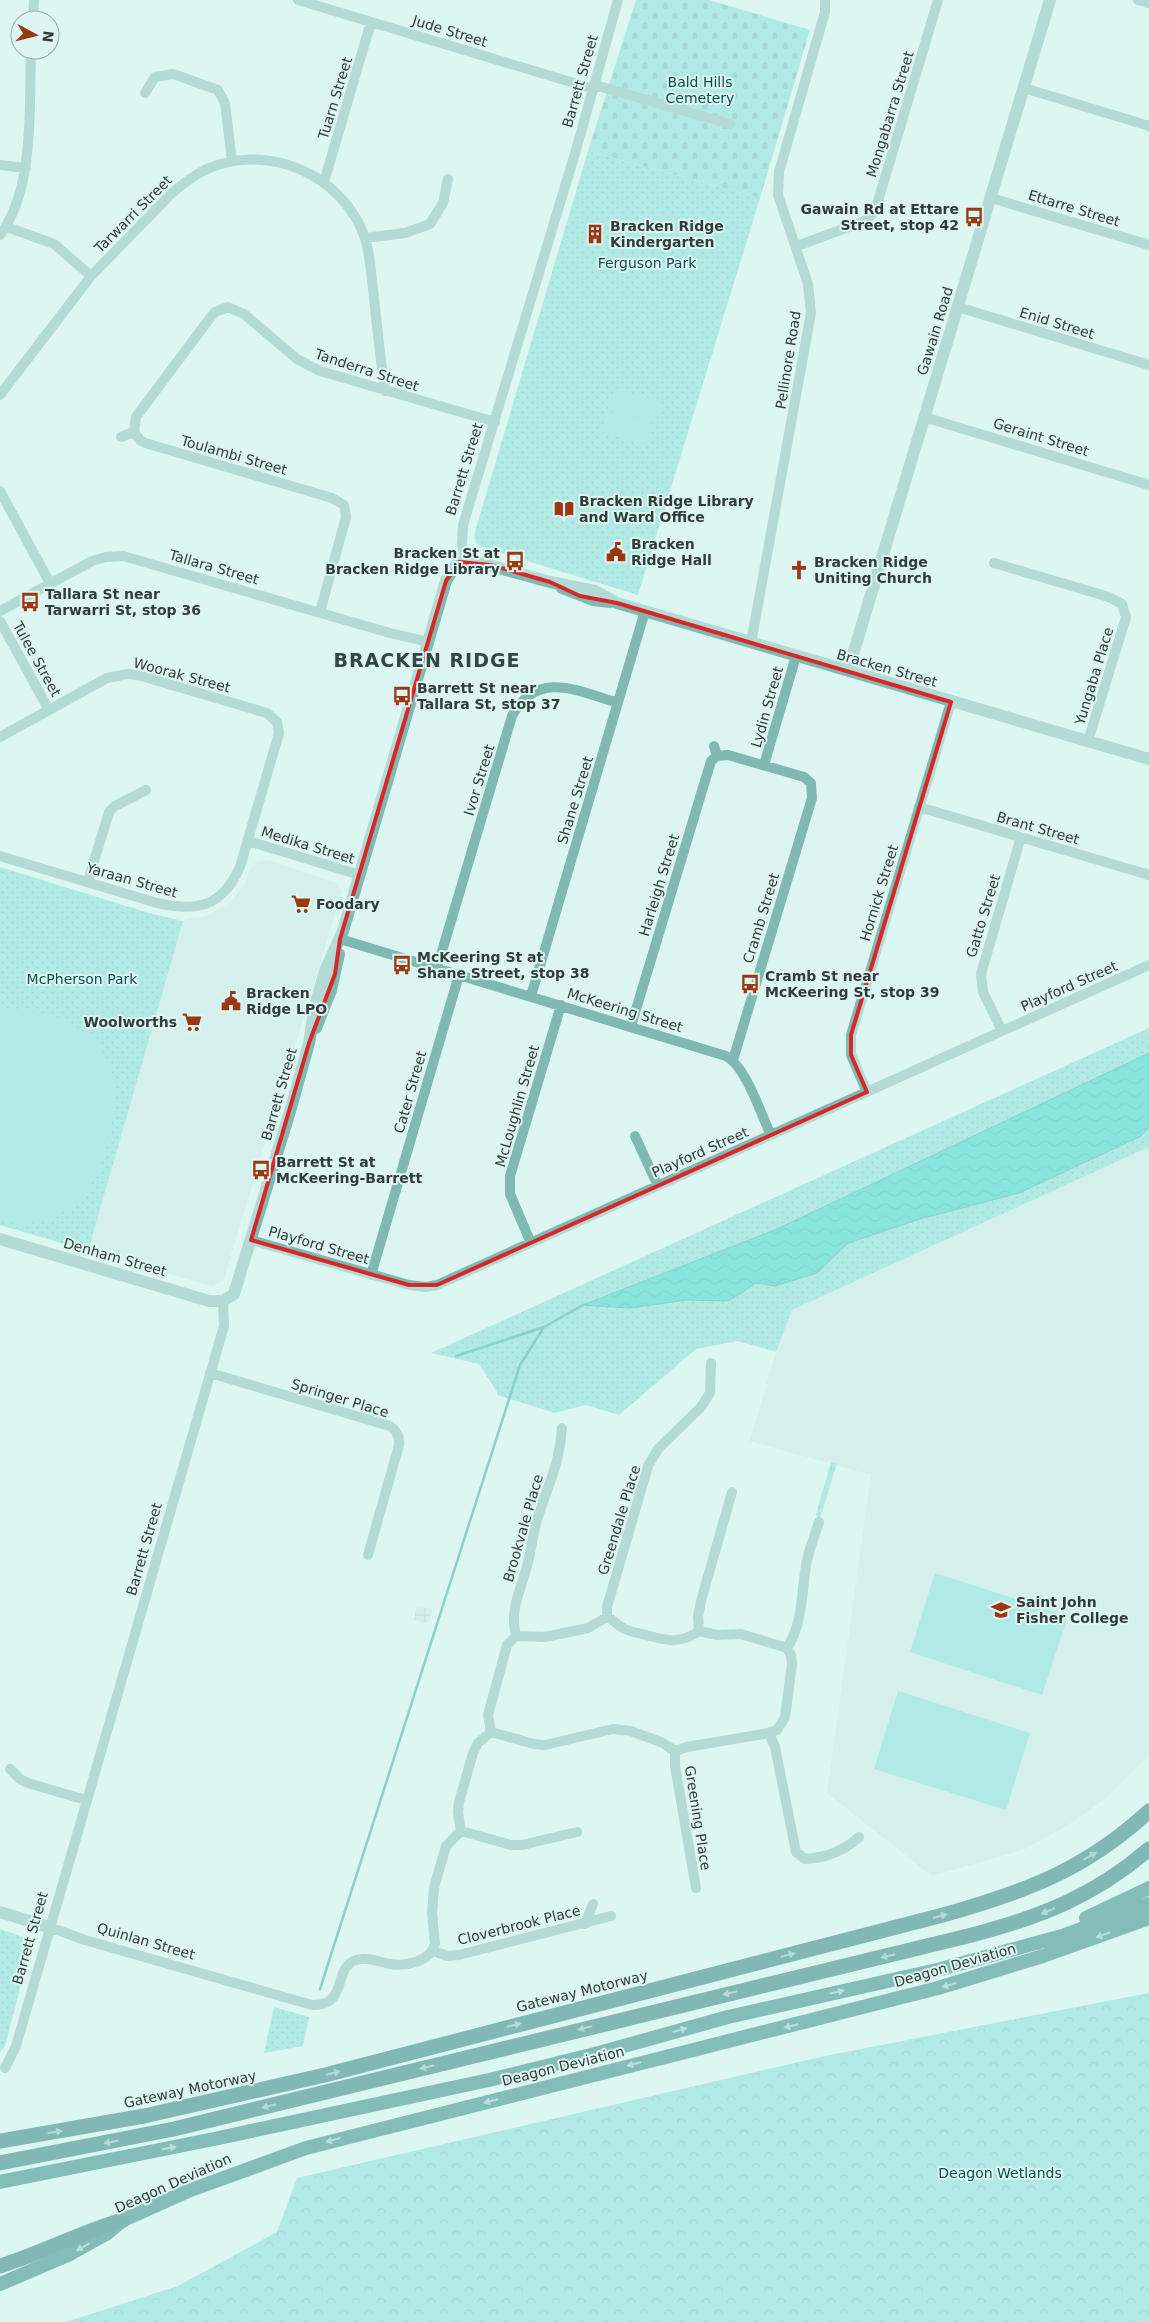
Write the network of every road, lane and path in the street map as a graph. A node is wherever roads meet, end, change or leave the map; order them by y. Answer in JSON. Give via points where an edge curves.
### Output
{"nodes":[{"id":1,"x":298,"y":0,"type":"edge"},
{"id":2,"x":618,"y":0,"type":"edge"},
{"id":3,"x":825,"y":0,"type":"edge"},
{"id":4,"x":938,"y":0,"type":"edge"},
{"id":5,"x":1050,"y":0,"type":"edge"},
{"id":6,"x":1138,"y":0,"type":"edge"},
{"id":7,"x":1149,"y":4,"type":"edge"},
{"id":8,"x":372,"y":22,"type":"junction"},
{"id":9,"x":31,"y":60,"type":"edge"},
{"id":10,"x":594,"y":87,"type":"junction"},
{"id":11,"x":1024,"y":88,"type":"junction"},
{"id":12,"x":145,"y":93,"type":"dead end"},
{"id":13,"x":730,"y":124,"type":"dead end"},
{"id":14,"x":1149,"y":126,"type":"edge"},
{"id":15,"x":232,"y":161,"type":"junction"},
{"id":16,"x":0,"y":165,"type":"edge"},
{"id":17,"x":26,"y":168,"type":"junction"},
{"id":18,"x":448,"y":179,"type":"dead end"},
{"id":19,"x":324,"y":182,"type":"junction"},
{"id":20,"x":991,"y":198,"type":"junction"},
{"id":21,"x":7,"y":227,"type":"junction"},
{"id":22,"x":0,"y":236,"type":"edge"},
{"id":23,"x":365,"y":238,"type":"junction"},
{"id":24,"x":1149,"y":245,"type":"edge"},
{"id":25,"x":797,"y":246,"type":"junction"},
{"id":26,"x":91,"y":276,"type":"junction"},
{"id":27,"x":958,"y":307,"type":"junction"},
{"id":28,"x":1149,"y":365,"type":"edge"},
{"id":29,"x":385,"y":392,"type":"junction"},
{"id":30,"x":0,"y":395,"type":"edge"},
{"id":31,"x":924,"y":417,"type":"junction"},
{"id":32,"x":495,"y":422,"type":"junction"},
{"id":33,"x":134,"y":432,"type":"junction"},
{"id":34,"x":121,"y":437,"type":"dead end"},
{"id":35,"x":1149,"y":485,"type":"edge"},
{"id":36,"x":0,"y":491,"type":"edge"},
{"id":37,"x":465,"y":561,"type":"junction"},
{"id":38,"x":994,"y":563,"type":"dead end"},
{"id":39,"x":50,"y":583,"type":"junction"},
{"id":40,"x":0,"y":611,"type":"edge"},
{"id":41,"x":645,"y":611,"type":"junction"},
{"id":42,"x":320,"y":612,"type":"junction"},
{"id":43,"x":0,"y":621,"type":"edge"},
{"id":44,"x":429,"y":642,"type":"junction"},
{"id":45,"x":751,"y":642,"type":"junction"},
{"id":46,"x":796,"y":656,"type":"junction"},
{"id":47,"x":848,"y":672,"type":"junction"},
{"id":48,"x":951,"y":702,"type":"junction"},
{"id":49,"x":618,"y":703,"type":"junction"},
{"id":50,"x":49,"y":710,"type":"junction"},
{"id":51,"x":277,"y":722,"type":"joint"},
{"id":52,"x":0,"y":737,"type":"edge"},
{"id":53,"x":1088,"y":741,"type":"junction"},
{"id":54,"x":1149,"y":759,"type":"edge"},
{"id":55,"x":764,"y":765,"type":"junction"},
{"id":56,"x":146,"y":790,"type":"dead end"},
{"id":57,"x":919,"y":807,"type":"junction"},
{"id":58,"x":1021,"y":837,"type":"junction"},
{"id":59,"x":248,"y":841,"type":"junction"},
{"id":60,"x":0,"y":856,"type":"edge"},
{"id":61,"x":360,"y":875,"type":"junction"},
{"id":62,"x":1149,"y":875,"type":"edge"},
{"id":63,"x":88,"y":881,"type":"junction"},
{"id":64,"x":340,"y":939,"type":"junction"},
{"id":65,"x":1149,"y":965,"type":"edge"},
{"id":66,"x":437,"y":968,"type":"junction"},
{"id":67,"x":459,"y":975,"type":"junction"},
{"id":68,"x":531,"y":996,"type":"junction"},
{"id":69,"x":561,"y":1005,"type":"junction"},
{"id":70,"x":631,"y":1026,"type":"junction"},
{"id":71,"x":1002,"y":1031,"type":"junction"},
{"id":72,"x":733,"y":1060,"type":"junction"},
{"id":73,"x":867,"y":1092,"type":"junction"},
{"id":74,"x":771,"y":1135,"type":"junction"},
{"id":75,"x":636,"y":1136,"type":"dead end"},
{"id":76,"x":658,"y":1186,"type":"junction"},
{"id":77,"x":0,"y":1239,"type":"edge"},
{"id":78,"x":251,"y":1240,"type":"junction"},
{"id":79,"x":530,"y":1242,"type":"junction"},
{"id":80,"x":371,"y":1275,"type":"junction"},
{"id":81,"x":223,"y":1301,"type":"junction"},
{"id":82,"x":711,"y":1363,"type":"dead end"},
{"id":83,"x":210,"y":1373,"type":"junction"},
{"id":84,"x":562,"y":1428,"type":"dead end"},
{"id":85,"x":732,"y":1492,"type":"dead end"},
{"id":86,"x":820,"y":1522,"type":"dead end"},
{"id":87,"x":368,"y":1555,"type":"dead end"},
{"id":88,"x":607,"y":1617,"type":"junction"},
{"id":89,"x":699,"y":1631,"type":"junction"},
{"id":90,"x":516,"y":1636,"type":"junction"},
{"id":91,"x":787,"y":1648,"type":"junction"},
{"id":92,"x":491,"y":1732,"type":"junction"},
{"id":93,"x":769,"y":1734,"type":"junction"},
{"id":94,"x":675,"y":1752,"type":"junction"},
{"id":95,"x":10,"y":1769,"type":"dead end"},
{"id":96,"x":86,"y":1800,"type":"junction"},
{"id":97,"x":1149,"y":1811,"type":"edge"},
{"id":98,"x":461,"y":1831,"type":"junction"},
{"id":99,"x":577,"y":1832,"type":"dead end"},
{"id":100,"x":858,"y":1837,"type":"dead end"},
{"id":101,"x":1149,"y":1849,"type":"edge"},
{"id":102,"x":696,"y":1888,"type":"dead end"},
{"id":103,"x":1149,"y":1888,"type":"edge"},
{"id":104,"x":593,"y":1904,"type":"dead end"},
{"id":105,"x":1149,"y":1904,"type":"edge"},
{"id":106,"x":0,"y":1912,"type":"edge"},
{"id":107,"x":611,"y":1916,"type":"dead end"},
{"id":108,"x":1149,"y":1918,"type":"edge"},
{"id":109,"x":585,"y":1924,"type":"junction"},
{"id":110,"x":49,"y":1927,"type":"junction"},
{"id":111,"x":1062,"y":1936,"type":"junction"},
{"id":112,"x":434,"y":1951,"type":"junction"},
{"id":113,"x":5,"y":2068,"type":"dead end"},
{"id":114,"x":0,"y":2141,"type":"edge"},
{"id":115,"x":0,"y":2163,"type":"edge"},
{"id":116,"x":0,"y":2182,"type":"edge"},
{"id":117,"x":123,"y":2220,"type":"junction"},
{"id":118,"x":0,"y":2266,"type":"edge"},
{"id":119,"x":0,"y":2284,"type":"edge"}],
"edges":[{"from":1,"to":8,"type":"street","name":"Jude Street"},
{"from":2,"to":10,"type":"street","name":"Barrett Street"},
{"from":3,"to":25,"type":"street","name":"Pellinore Road","via":[[825,12],[779,172],[778,195]]},
{"from":4,"to":25,"type":"street","name":"Mongabarra Street","via":[[875,211],[865,221]]},
{"from":5,"to":11,"type":"street","name":"Gawain Road"},
{"from":6,"to":7,"type":"street"},
{"from":8,"to":10,"type":"street","name":"Jude Street"},
{"from":8,"to":19,"type":"street","name":"Tuarn Street"},
{"from":9,"to":17,"type":"street"},
{"from":10,"to":13,"type":"street","name":"Jude Street"},
{"from":10,"to":32,"type":"street","name":"Barrett Street"},
{"from":11,"to":14,"type":"street"},
{"from":11,"to":20,"type":"street","name":"Gawain Road"},
{"from":12,"to":15,"type":"street","via":[[155,77],[173,74],[218,90],[225,103]]},
{"from":15,"to":19,"type":"street","name":"Tarwarri Street","via":[[257,159],[283,163]]},
{"from":15,"to":26,"type":"street","name":"Tarwarri Street","via":[[207,169],[183,184]]},
{"from":16,"to":17,"type":"street"},
{"from":17,"to":21,"type":"street","via":[[20,199]]},
{"from":18,"to":23,"type":"street","via":[[443,202],[430,224],[405,233]]},
{"from":19,"to":23,"type":"street","name":"Tarwarri Street","via":[[347,206]]},
{"from":20,"to":24,"type":"street","name":"Ettarre Street"},
{"from":20,"to":27,"type":"street","name":"Gawain Road"},
{"from":21,"to":22,"type":"street"},
{"from":21,"to":26,"type":"street","via":[[54,244]]},
{"from":23,"to":29,"type":"street","name":"Tarwarri Street"},
{"from":25,"to":45,"type":"street","name":"Pellinore Road","via":[[808,284],[811,313]]},
{"from":26,"to":30,"type":"street","name":"Tarwarri Street"},
{"from":27,"to":28,"type":"street","name":"Enid Street"},
{"from":27,"to":31,"type":"street","name":"Gawain Road"},
{"from":29,"to":32,"type":"street","name":"Tanderra Street"},
{"from":29,"to":33,"type":"street","name":"Tanderra Street","via":[[308,366],[244,314],[228,307],[215,312],[210,318],[136,417]]},
{"from":31,"to":35,"type":"street","name":"Geraint Street"},
{"from":31,"to":47,"type":"street","name":"Gawain Road"},
{"from":32,"to":37,"type":"street","name":"Barrett Street","via":[[463,525]]},
{"from":33,"to":34,"type":"street"},
{"from":33,"to":42,"type":"street","name":"Toulambi Street","via":[[145,443],[346,500],[346,517]]},
{"from":36,"to":39,"type":"street"},
{"from":37,"to":41,"type":"street","name":"Bracken Street","via":[[595,591],[618,603]]},
{"from":37,"to":44,"type":"street","name":"Barrett Street","via":[[456,565],[449,574]]},
{"from":38,"to":53,"type":"street","name":"Yungaba Place","via":[[1109,597],[1122,604],[1126,617]]},
{"from":39,"to":40,"type":"street","name":"Tallara Street"},
{"from":39,"to":42,"type":"street","name":"Tallara Street","via":[[98,559],[123,556]]},
{"from":41,"to":45,"type":"street","name":"Bracken Street"},
{"from":41,"to":49,"type":"street","name":"Shane Street"},
{"from":42,"to":44,"type":"street","name":"Tallara Street"},
{"from":43,"to":50,"type":"street","name":"Tulee Street"},
{"from":44,"to":61,"type":"street","name":"Barrett Street"},
{"from":45,"to":46,"type":"street","name":"Bracken Street"},
{"from":46,"to":47,"type":"street","name":"Bracken Street"},
{"from":46,"to":55,"type":"street","name":"Lydin Street"},
{"from":47,"to":48,"type":"street","name":"Bracken Street"},
{"from":48,"to":53,"type":"street","name":"Bracken Street"},
{"from":48,"to":57,"type":"street","name":"Hornick Street"},
{"from":49,"to":66,"type":"street","name":"Ivor Street","via":[[558,686],[536,690],[518,705]]},
{"from":49,"to":68,"type":"street","name":"Shane Street"},
{"from":50,"to":51,"type":"street","name":"Woorak Street","via":[[107,678],[127,674],[267,713]]},
{"from":50,"to":52,"type":"street","name":"Woorak Street"},
{"from":51,"to":59,"type":"street","name":"Yaraan Street","via":[[278,738]]},
{"from":53,"to":54,"type":"street","name":"Bracken Street"},
{"from":55,"to":70,"type":"street","name":"Harleigh Street","via":[[716,751],[708,767]]},
{"from":55,"to":72,"type":"street","name":"Cramb Street","via":[[816,781]]},
{"from":56,"to":63,"type":"street","via":[[109,812]]},
{"from":57,"to":58,"type":"street","name":"Brant Street"},
{"from":57,"to":73,"type":"street","name":"Hornick Street","via":[[851,1036],[851,1055]]},
{"from":58,"to":62,"type":"street","name":"Brant Street"},
{"from":58,"to":71,"type":"street","name":"Gatto Street","via":[[981,974],[983,992]]},
{"from":59,"to":61,"type":"street","name":"Medika Street"},
{"from":59,"to":63,"type":"street","name":"Yaraan Street","via":[[229,888],[212,901],[194,908],[157,903]]},
{"from":60,"to":63,"type":"street","name":"Yaraan Street"},
{"from":61,"to":64,"type":"street","name":"Barrett Street"},
{"from":64,"to":66,"type":"street","name":"McKeering Street"},
{"from":64,"to":78,"type":"street","name":"Barrett Street","via":[[315,1006],[309,1043]]},
{"from":65,"to":71,"type":"street","name":"Playford Street"},
{"from":66,"to":67,"type":"street","name":"McKeering Street"},
{"from":67,"to":68,"type":"street","name":"McKeering Street"},
{"from":67,"to":80,"type":"street","name":"Cater Street"},
{"from":68,"to":69,"type":"street","name":"McKeering Street"},
{"from":69,"to":70,"type":"street","name":"McKeering Street"},
{"from":69,"to":79,"type":"street","name":"McLoughlin Street","via":[[510,1176],[510,1194]]},
{"from":70,"to":72,"type":"street","name":"McKeering Street"},
{"from":71,"to":73,"type":"street","name":"Playford Street"},
{"from":72,"to":74,"type":"street"},
{"from":73,"to":74,"type":"street","name":"Playford Street"},
{"from":74,"to":76,"type":"street","name":"Playford Street"},
{"from":75,"to":76,"type":"street"},
{"from":76,"to":79,"type":"street","name":"Playford Street"},
{"from":77,"to":81,"type":"street","name":"Denham Street","via":[[210,1301]]},
{"from":78,"to":80,"type":"street","name":"Playford Street"},
{"from":78,"to":81,"type":"street","name":"Barrett Street","via":[[236,1289],[229,1299]]},
{"from":79,"to":80,"type":"street","name":"Playford Street","via":[[426,1287],[409,1286]]},
{"from":81,"to":83,"type":"street","name":"Barrett Street","via":[[224,1326]]},
{"from":82,"to":88,"type":"street","name":"Greendale Place","via":[[710,1394],[658,1449],[648,1466]]},
{"from":83,"to":87,"type":"street","name":"Springer Place","via":[[394,1429],[399,1446]]},
{"from":83,"to":96,"type":"street","name":"Barrett Street"},
{"from":84,"to":90,"type":"street","name":"Brookvale Place","via":[[560,1453],[538,1518],[514,1608],[512,1621]]},
{"from":85,"to":89,"type":"street","via":[[701,1601]]},
{"from":86,"to":91,"type":"street","via":[[807,1560],[798,1622]]},
{"from":88,"to":89,"type":"street","via":[[622,1627],[675,1642],[690,1638]]},
{"from":88,"to":90,"type":"street","via":[[588,1628],[545,1636]]},
{"from":89,"to":91,"type":"street","via":[[717,1635],[741,1634]]},
{"from":90,"to":92,"type":"street","via":[[508,1645],[488,1715]]},
{"from":91,"to":93,"type":"street","via":[[792,1664],[785,1718],[777,1730]]},
{"from":92,"to":94,"type":"street","via":[[546,1745],[613,1729],[631,1731],[663,1743]]},
{"from":92,"to":98,"type":"street","via":[[478,1743],[473,1754],[459,1802]]},
{"from":93,"to":94,"type":"street","via":[[687,1747]]},
{"from":93,"to":100,"type":"street","via":[[775,1747],[796,1852],[805,1859],[816,1858],[848,1847]]},
{"from":94,"to":102,"type":"street","name":"Greening Place"},
{"from":95,"to":96,"type":"street","via":[[28,1784]]},
{"from":96,"to":110,"type":"street","name":"Barrett Street"},
{"from":114,"to":97,"type":"highway","name":"Gateway Motorway","one_way":true,"via":[[136,2118],[316,2077],[952,1913],[1026,1889],[1063,1872],[1101,1850]]},
{"from":98,"to":99,"type":"street","via":[[522,1846]]},
{"from":98,"to":112,"type":"street","via":[[446,1846],[434,1888]]},
{"from":101,"to":115,"type":"highway","one_way":true,"via":[[1112,1877],[1071,1901],[1020,1922],[174,2129]]},
{"from":103,"to":111,"type":"highway","via":[[1075,1923]]},
{"from":104,"to":109,"type":"street"},
{"from":105,"to":111,"type":"highway","name":"Deagon Deviation"},
{"from":106,"to":110,"type":"street","name":"Quinlan Street"},
{"from":107,"to":109,"type":"street","name":"Cloverbrook Place"},
{"from":108,"to":117,"type":"highway","name":"Deagon Deviation","one_way":true,"via":[[1043,1956],[938,1988],[306,2148],[188,2190]]},
{"from":109,"to":112,"type":"street","name":"Cloverbrook Place","via":[[459,1955],[447,1956]]},
{"from":110,"to":112,"type":"street","name":"Quinlan Street","via":[[312,2005],[322,2005],[333,1999],[346,1967],[356,1960],[367,1959],[392,1965],[427,1957]]},
{"from":110,"to":113,"type":"street","name":"Barrett Street","via":[[16,2046]]},
{"from":116,"to":111,"type":"highway","name":"Deagon Deviation","one_way":true,"via":[[489,2080],[728,2017],[941,1970]]},
{"from":117,"to":118,"type":"highway"},
{"from":117,"to":119,"type":"highway","name":"Deagon Deviation","one_way":true,"via":[[106,2234],[70,2254]]}]}
